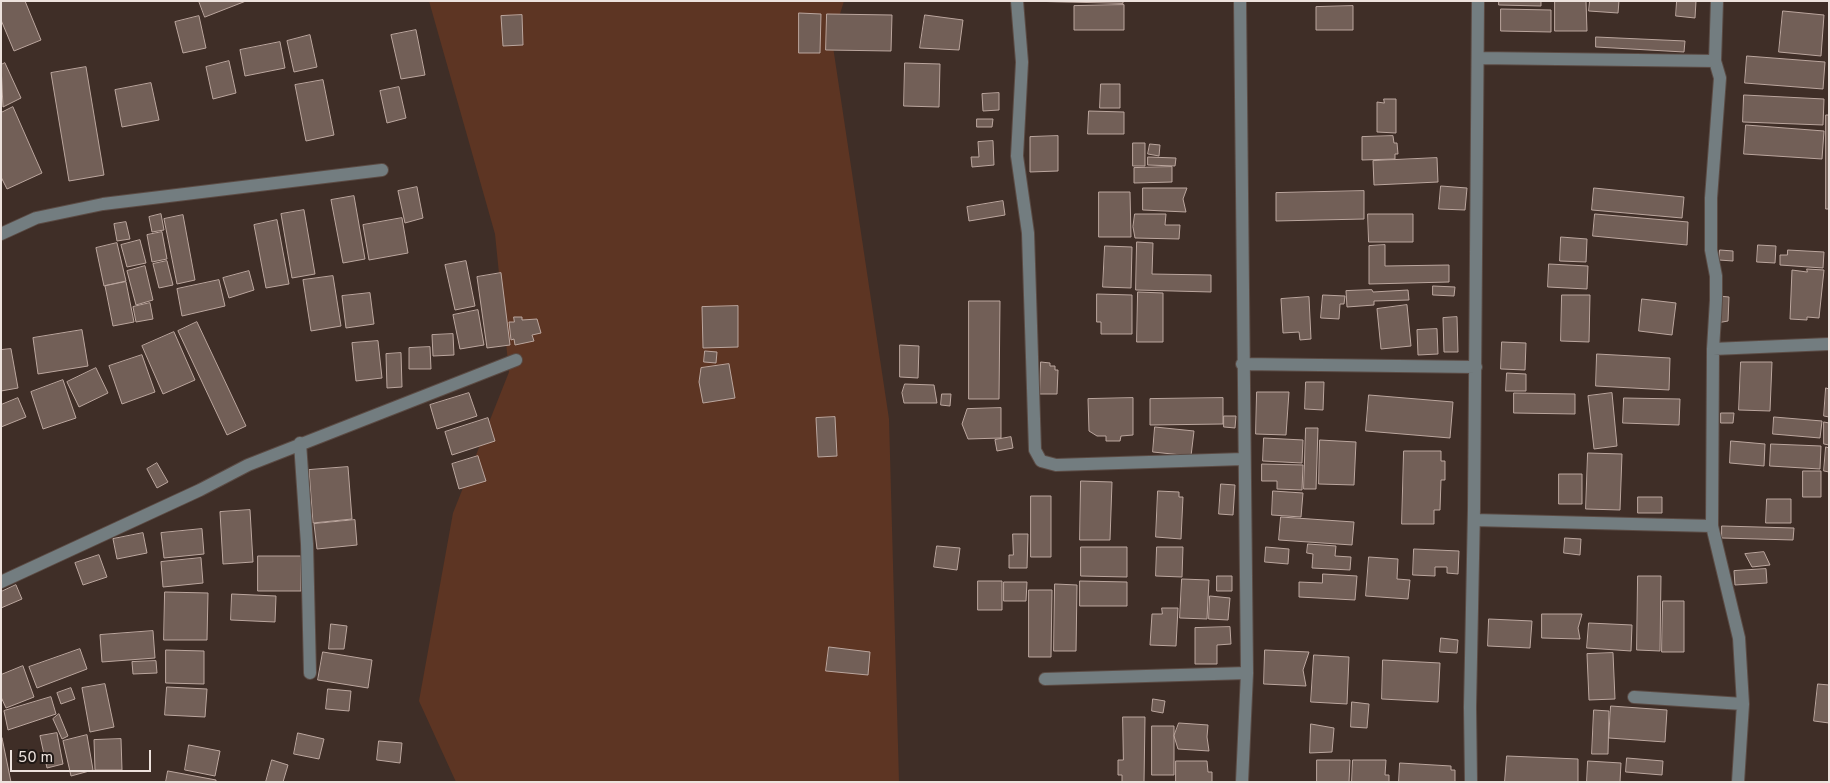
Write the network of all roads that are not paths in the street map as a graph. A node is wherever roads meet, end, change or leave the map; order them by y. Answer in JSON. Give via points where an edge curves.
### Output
{"nodes":[{"id":1,"x":1017,"y":1,"type":"edge"},
{"id":2,"x":1240,"y":1,"type":"edge"},
{"id":3,"x":1478,"y":1,"type":"edge"},
{"id":4,"x":1717,"y":1,"type":"edge"},
{"id":5,"x":1478,"y":58,"type":"junction"},
{"id":6,"x":1715,"y":61,"type":"junction"},
{"id":7,"x":382,"y":170,"type":"dead end"},
{"id":8,"x":1,"y":234,"type":"edge"},
{"id":9,"x":1829,"y":344,"type":"edge"},
{"id":10,"x":1713,"y":349,"type":"junction"},
{"id":11,"x":516,"y":360,"type":"dead end"},
{"id":12,"x":1242,"y":364,"type":"junction"},
{"id":13,"x":1476,"y":367,"type":"junction"},
{"id":14,"x":300,"y":443,"type":"junction"},
{"id":15,"x":1243,"y":460,"type":"junction"},
{"id":16,"x":1474,"y":520,"type":"junction"},
{"id":17,"x":1712,"y":526,"type":"junction"},
{"id":18,"x":1,"y":582,"type":"edge"},
{"id":19,"x":1247,"y":673,"type":"junction"},
{"id":20,"x":310,"y":674,"type":"dead end"},
{"id":21,"x":1045,"y":679,"type":"dead end"},
{"id":22,"x":1634,"y":697,"type":"dead end"},
{"id":23,"x":1743,"y":704,"type":"junction"},
{"id":24,"x":1242,"y":782,"type":"edge"},
{"id":25,"x":1472,"y":782,"type":"edge"},
{"id":26,"x":1738,"y":782,"type":"edge"}],
"edges":[{"from":1,"to":15,"type":"street","via":[[1022,62],[1017,156],[1028,233],[1034,450],[1041,461],[1056,466]]},
{"from":2,"to":12,"type":"street"},
{"from":3,"to":5,"type":"street"},
{"from":4,"to":6,"type":"street"},
{"from":5,"to":6,"type":"street"},
{"from":5,"to":13,"type":"street"},
{"from":6,"to":10,"type":"street","via":[[1720,78],[1711,198],[1711,250],[1716,276]]},
{"from":7,"to":8,"type":"street","via":[[103,204],[36,218]]},
{"from":9,"to":10,"type":"street"},
{"from":10,"to":17,"type":"street"},
{"from":11,"to":14,"type":"street"},
{"from":12,"to":13,"type":"street"},
{"from":12,"to":15,"type":"street"},
{"from":13,"to":16,"type":"street"},
{"from":14,"to":18,"type":"street"},
{"from":14,"to":20,"type":"street","via":[[307,544]]},
{"from":15,"to":19,"type":"street"},
{"from":16,"to":17,"type":"street"},
{"from":16,"to":25,"type":"street","via":[[1470,707]]},
{"from":17,"to":23,"type":"street","via":[[1739,638]]},
{"from":19,"to":21,"type":"street"},
{"from":19,"to":24,"type":"street"},
{"from":22,"to":23,"type":"street"},
{"from":23,"to":26,"type":"street"}]}
